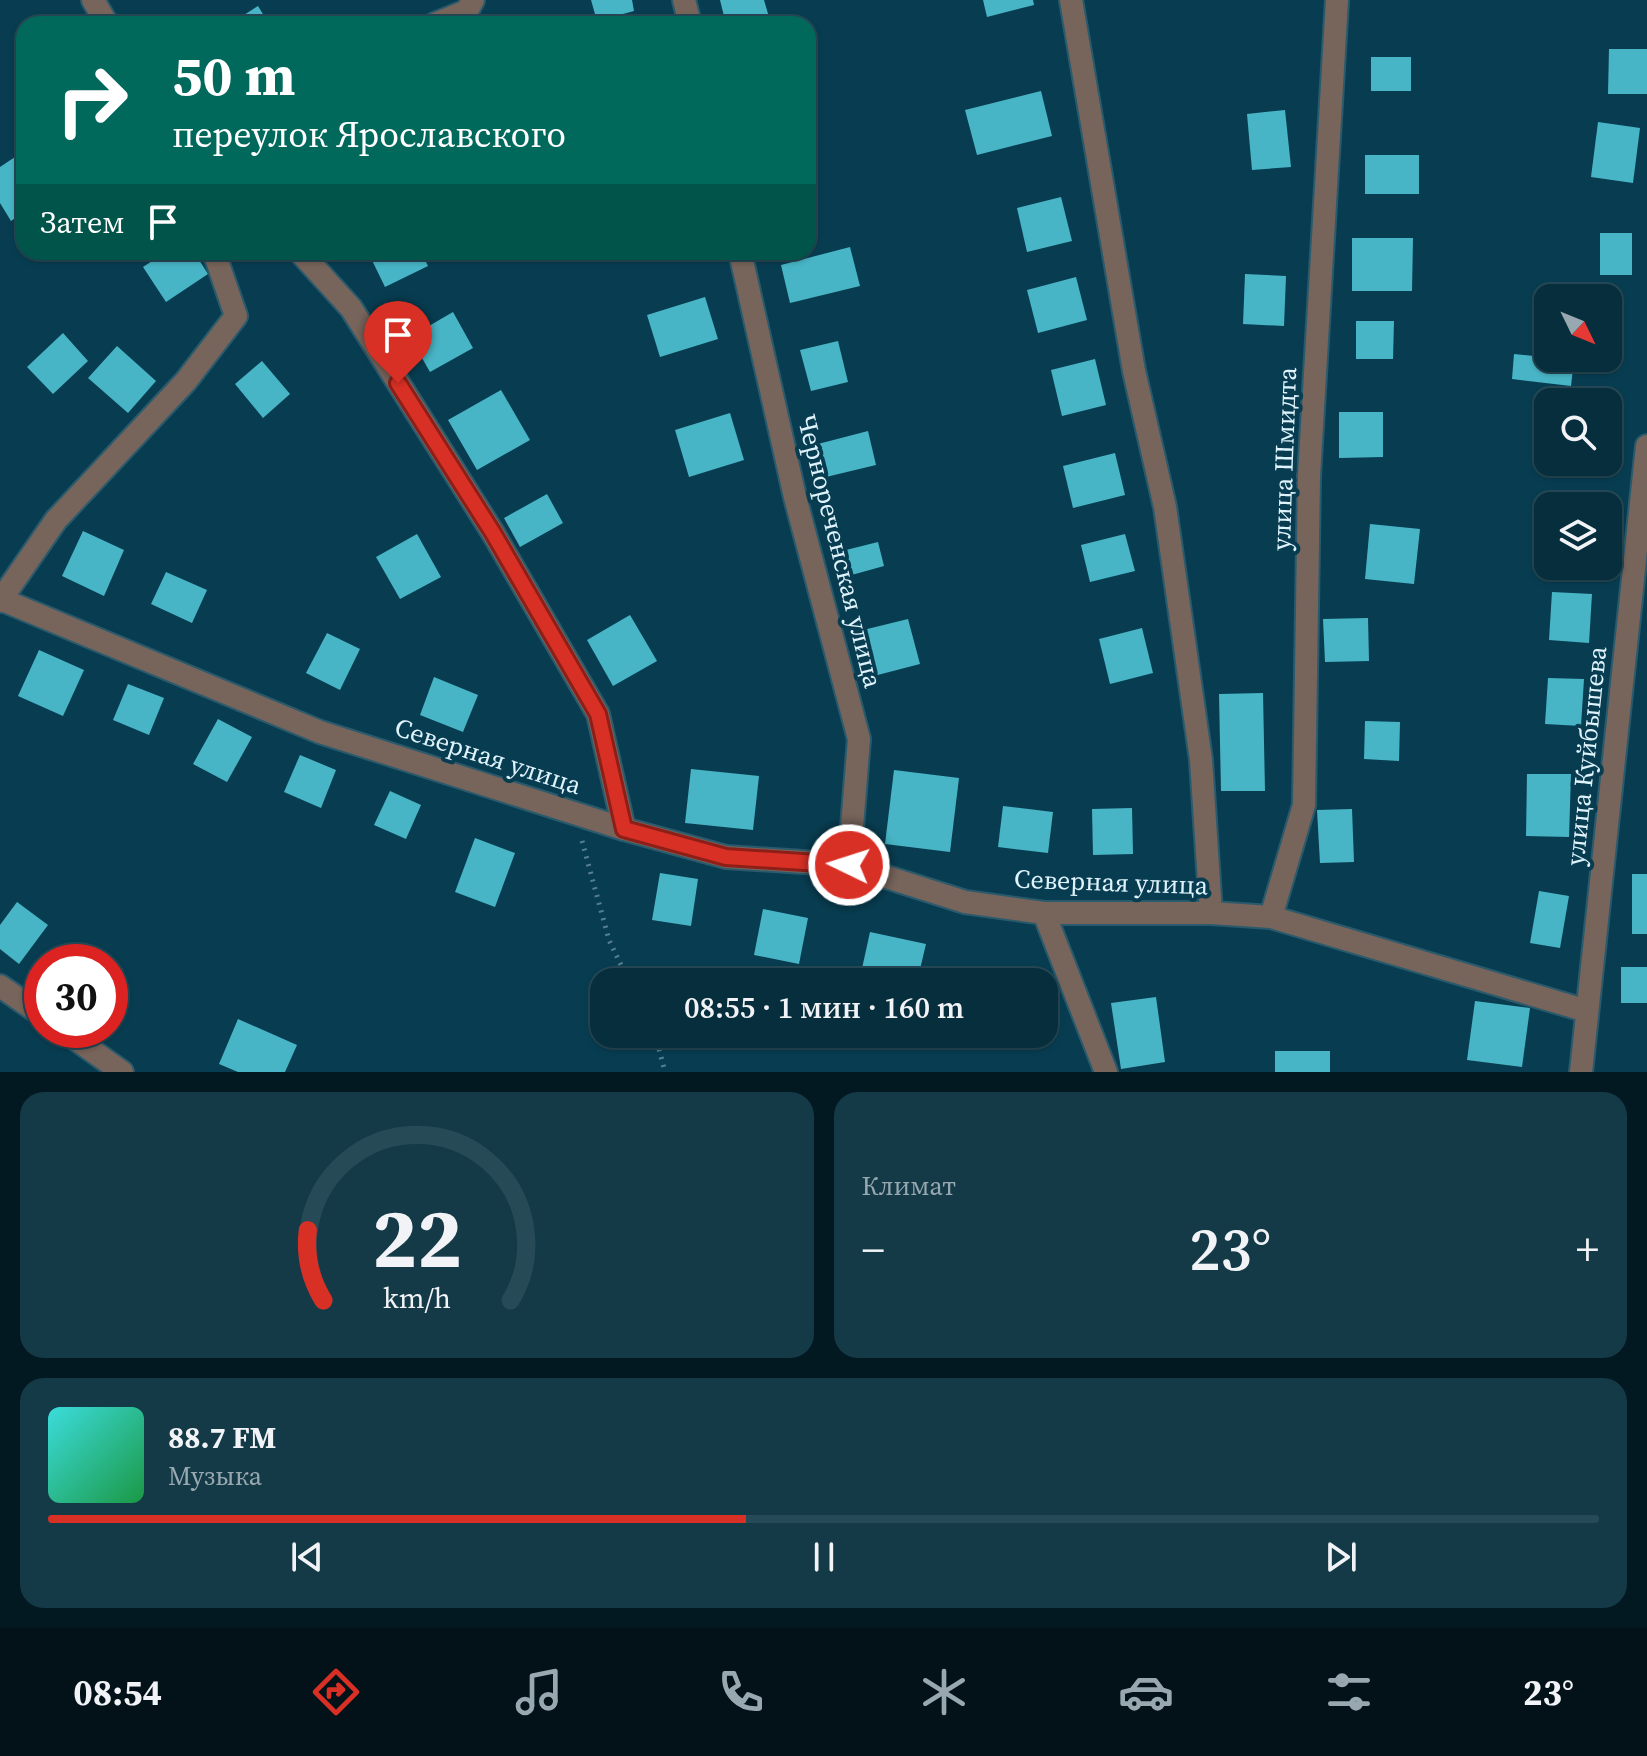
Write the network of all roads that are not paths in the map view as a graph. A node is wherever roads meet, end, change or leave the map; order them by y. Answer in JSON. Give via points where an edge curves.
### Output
{"nodes":[{"id":1,"x":473,"y":0,"type":"edge"},
{"id":2,"x":1071,"y":0,"type":"edge"},
{"id":3,"x":1337,"y":0,"type":"edge"},
{"id":4,"x":455,"y":16,"type":"edge"},
{"id":5,"x":217,"y":260,"type":"edge"},
{"id":6,"x":307,"y":260,"type":"edge"},
{"id":7,"x":742,"y":260,"type":"edge"},
{"id":8,"x":1647,"y":446,"type":"edge"},
{"id":9,"x":0,"y":600,"type":"edge"},
{"id":10,"x":624,"y":829,"type":"junction"},
{"id":11,"x":849,"y":865,"type":"junction"},
{"id":12,"x":1044,"y":913,"type":"junction"},
{"id":13,"x":1211,"y":913,"type":"junction"},
{"id":14,"x":1271,"y":917,"type":"junction"},
{"id":15,"x":0,"y":986,"type":"edge"},
{"id":16,"x":24,"y":1003,"type":"edge"},
{"id":17,"x":1587,"y":1011,"type":"junction"},
{"id":18,"x":88,"y":1048,"type":"edge"},
{"id":19,"x":122,"y":1072,"type":"edge"},
{"id":20,"x":1106,"y":1072,"type":"edge"},
{"id":21,"x":1581,"y":1072,"type":"edge"}],
"edges":[{"from":1,"to":4,"type":"street","via":[[467,11]]},
{"from":2,"to":13,"type":"street","via":[[1134,371],[1165,507],[1201,760]]},
{"from":3,"to":14,"type":"street","name":"улица Шмидта","via":[[1309,476],[1304,805]]},
{"from":5,"to":9,"type":"street","via":[[236,316],[186,381],[56,520]]},
{"from":6,"to":10,"type":"street","via":[[351,308],[493,533],[598,714]]},
{"from":7,"to":11,"type":"street","name":"Чернореченская улица","via":[[795,497],[859,739]]},
{"from":8,"to":17,"type":"street","name":"улица Куйбышева"},
{"from":9,"to":10,"type":"street","name":"Северная улица","via":[[320,732]]},
{"from":10,"to":11,"type":"street","name":"Северная улица","via":[[726,857]]},
{"from":11,"to":12,"type":"street","name":"Северная улица","via":[[965,902]]},
{"from":12,"to":13,"type":"street","name":"Северная улица"},
{"from":12,"to":20,"type":"street"},
{"from":13,"to":14,"type":"street","name":"Северная улица"},
{"from":14,"to":17,"type":"street","name":"Северная улица"},
{"from":15,"to":16,"type":"street"},
{"from":17,"to":21,"type":"street","name":"улица Куйбышева"},
{"from":18,"to":19,"type":"street"}]}
